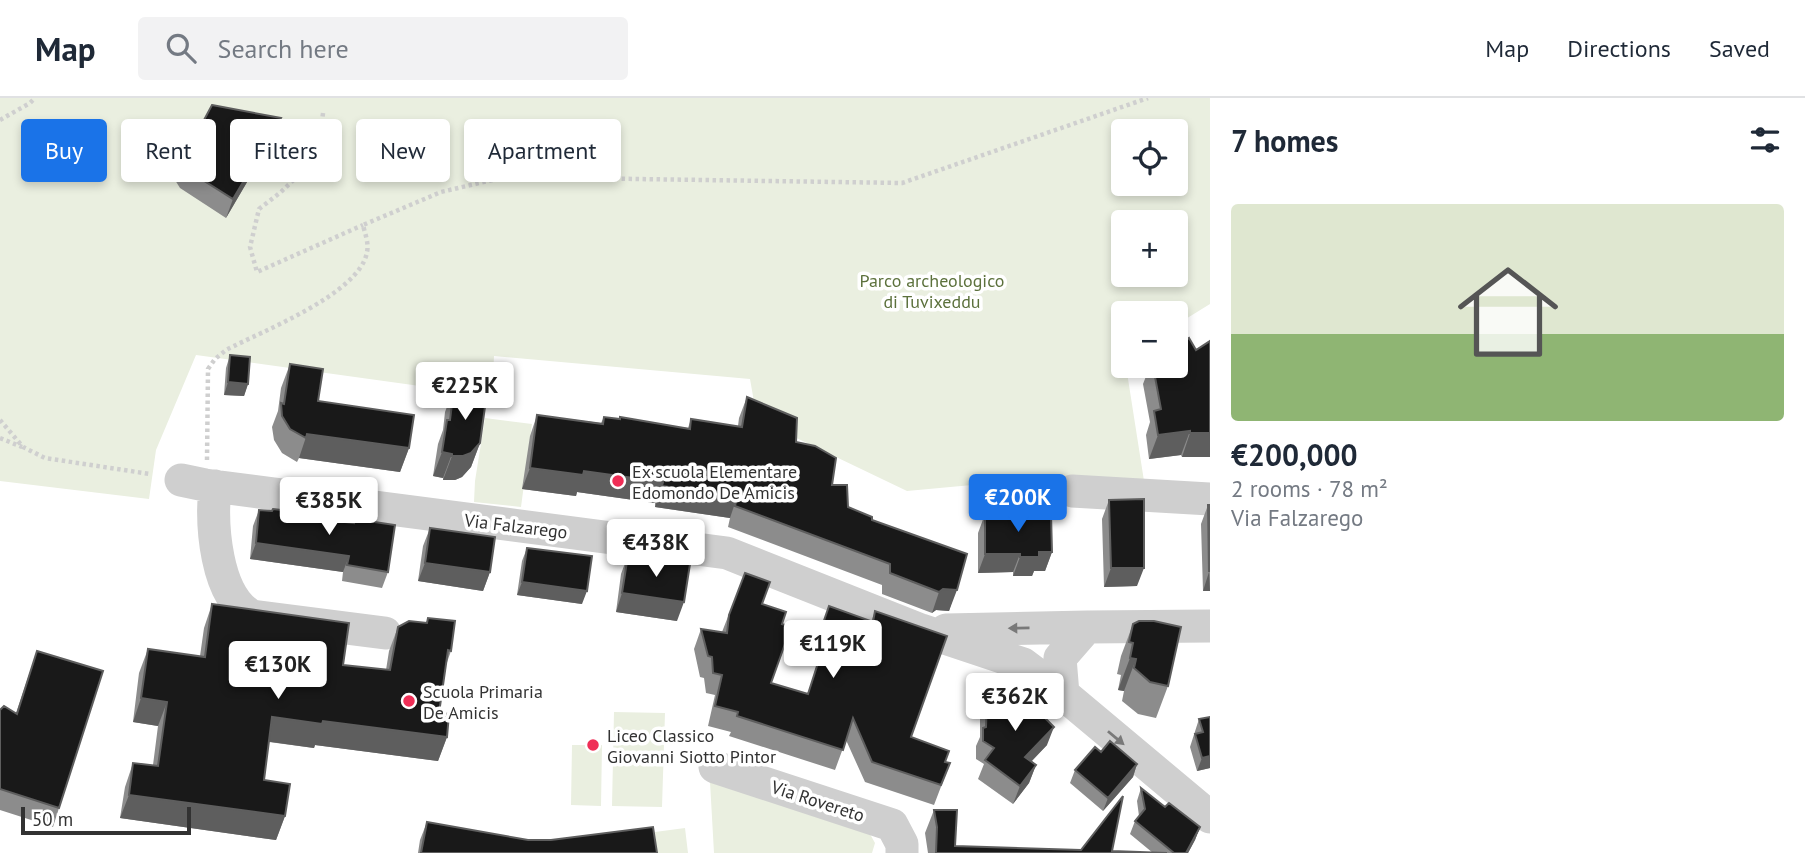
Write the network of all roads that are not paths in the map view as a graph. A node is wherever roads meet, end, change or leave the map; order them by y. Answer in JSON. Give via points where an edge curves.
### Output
{"nodes":[{"id":1,"x":166,"y":477,"type":"road end"},
{"id":2,"x":215,"y":486,"type":"junction"},
{"id":3,"x":1072,"y":491,"type":"dead end"},
{"id":4,"x":1210,"y":499,"type":"edge"},
{"id":5,"x":1210,"y":626,"type":"edge"},
{"id":6,"x":1087,"y":627,"type":"junction"},
{"id":7,"x":921,"y":630,"type":"junction"},
{"id":8,"x":385,"y":633,"type":"dead end"},
{"id":9,"x":1063,"y":694,"type":"junction"},
{"id":10,"x":715,"y":767,"type":"dead end"},
{"id":11,"x":1210,"y":817,"type":"edge"},
{"id":12,"x":902,"y":853,"type":"edge"}],
"edges":[{"from":1,"to":2,"type":"street","name":"Via Falzarego"},
{"from":2,"to":7,"type":"street","name":"Via Falzarego","via":[[727,553]]},
{"from":2,"to":8,"type":"street","via":[[218,551],[227,590],[242,610],[252,616]]},
{"from":3,"to":4,"type":"street"},
{"from":5,"to":6,"type":"street","name":"Via Falzarego"},
{"from":6,"to":7,"type":"street","name":"Via Falzarego","one_way":true},
{"from":6,"to":9,"type":"street","via":[[1059,658]]},
{"from":7,"to":9,"type":"street","name":"Via Falzarego","via":[[1023,664]]},
{"from":9,"to":11,"type":"street","name":"Via Falzarego","one_way":true},
{"from":10,"to":12,"type":"street","name":"Via Rovereto","via":[[892,825]]}]}
